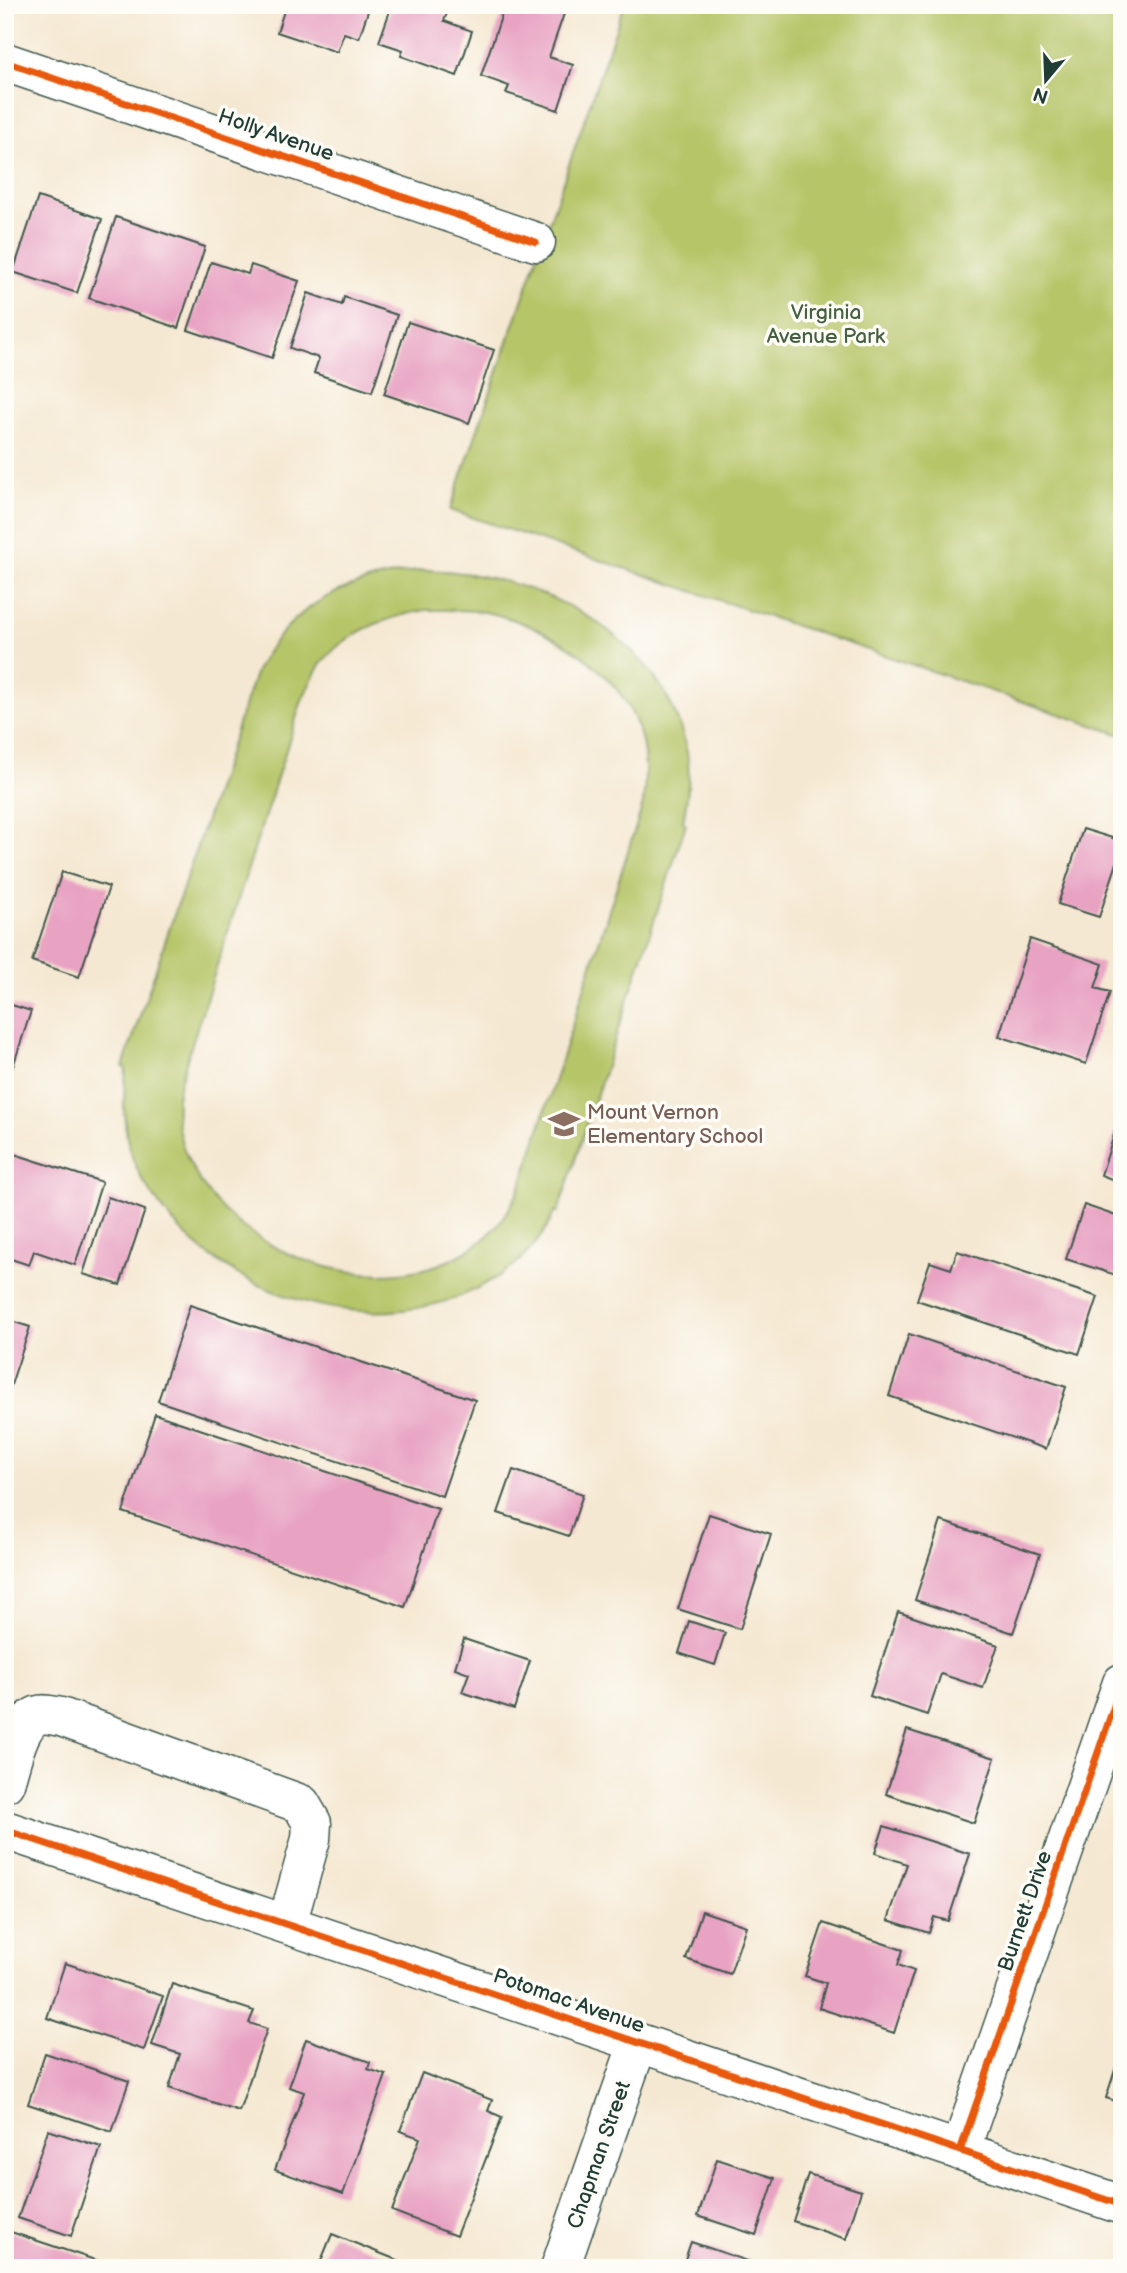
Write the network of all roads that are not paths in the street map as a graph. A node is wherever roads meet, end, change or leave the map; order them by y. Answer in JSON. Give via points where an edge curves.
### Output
{"nodes":[{"id":1,"x":5,"y":62,"type":"edge"},
{"id":2,"x":536,"y":242,"type":"dead end"},
{"id":3,"x":1122,"y":1683,"type":"edge"},
{"id":4,"x":5,"y":1783,"type":"edge"},
{"id":5,"x":5,"y":1829,"type":"edge"},
{"id":6,"x":287,"y":1924,"type":"junction"},
{"id":7,"x":638,"y":2043,"type":"junction"},
{"id":8,"x":960,"y":2151,"type":"junction"},
{"id":9,"x":1122,"y":2205,"type":"edge"},
{"id":10,"x":560,"y":2268,"type":"edge"}],
"edges":[{"from":1,"to":2,"type":"street","name":"Holly Avenue"},
{"from":3,"to":8,"type":"street","name":"Burnett Drive"},
{"from":4,"to":6,"type":"street","via":[[28,1721],[40,1714],[74,1722],[301,1804],[312,1823],[311,1839]]},
{"from":5,"to":6,"type":"street","name":"Potomac Avenue"},
{"from":6,"to":7,"type":"street","name":"Potomac Avenue"},
{"from":7,"to":8,"type":"street","name":"Potomac Avenue"},
{"from":7,"to":10,"type":"street","name":"Chapman Street"},
{"from":8,"to":9,"type":"street","name":"Potomac Avenue"}]}
